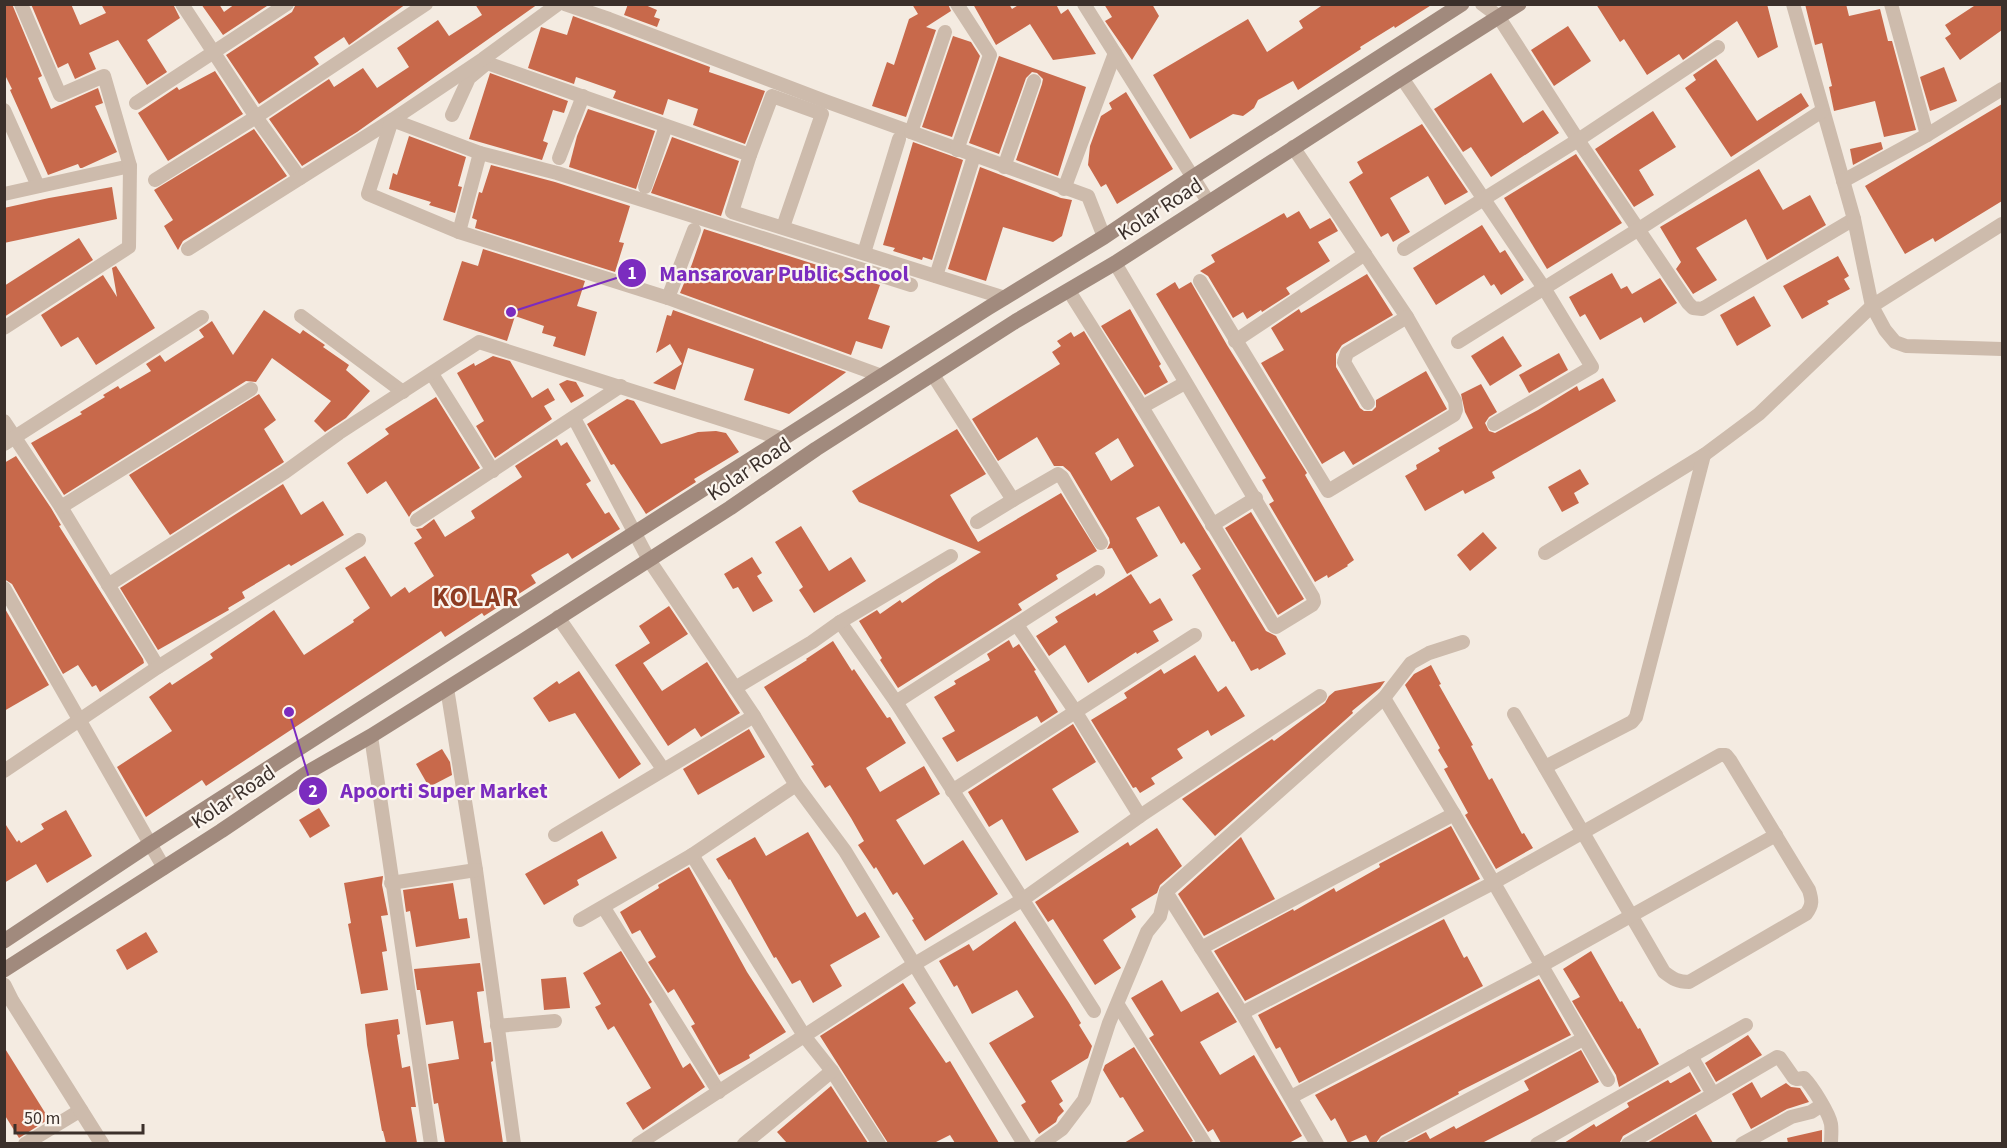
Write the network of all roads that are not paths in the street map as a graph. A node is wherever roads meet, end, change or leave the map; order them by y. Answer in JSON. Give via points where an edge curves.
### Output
{"nodes":[{"id":1,"x":21,"y":4,"type":"edge"},
{"id":2,"x":182,"y":4,"type":"edge"},
{"id":3,"x":287,"y":4,"type":"edge"},
{"id":4,"x":426,"y":4,"type":"edge"},
{"id":5,"x":558,"y":4,"type":"edge"},
{"id":6,"x":566,"y":4,"type":"edge"},
{"id":7,"x":614,"y":4,"type":"edge"},
{"id":8,"x":957,"y":4,"type":"edge"},
{"id":9,"x":1084,"y":4,"type":"edge"},
{"id":10,"x":1462,"y":4,"type":"edge"},
{"id":11,"x":1482,"y":4,"type":"edge"},
{"id":12,"x":1519,"y":4,"type":"edge"},
{"id":13,"x":1793,"y":4,"type":"edge"},
{"id":14,"x":1891,"y":4,"type":"edge"},
{"id":15,"x":1498,"y":16,"type":"junction"},
{"id":16,"x":609,"y":19,"type":"junction"},
{"id":17,"x":945,"y":32,"type":"dead end"},
{"id":18,"x":1718,"y":47,"type":"dead end"},
{"id":19,"x":214,"y":52,"type":"junction"},
{"id":20,"x":1115,"y":53,"type":"junction"},
{"id":21,"x":1402,"y":78,"type":"junction"},
{"id":22,"x":1034,"y":81,"type":"dead end"},
{"id":23,"x":2002,"y":89,"type":"edge"},
{"id":24,"x":583,"y":96,"type":"junction"},
{"id":25,"x":136,"y":103,"type":"dead end"},
{"id":26,"x":4,"y":110,"type":"edge"},
{"id":27,"x":1822,"y":111,"type":"junction"},
{"id":28,"x":452,"y":115,"type":"dead end"},
{"id":29,"x":256,"y":117,"type":"junction"},
{"id":30,"x":392,"y":120,"type":"junction"},
{"id":31,"x":666,"y":126,"type":"junction"},
{"id":32,"x":1927,"y":135,"type":"junction"},
{"id":33,"x":905,"y":136,"type":"junction"},
{"id":34,"x":1578,"y":140,"type":"junction"},
{"id":35,"x":1293,"y":147,"type":"junction"},
{"id":36,"x":957,"y":150,"type":"junction"},
{"id":37,"x":480,"y":153,"type":"junction"},
{"id":38,"x":750,"y":155,"type":"junction"},
{"id":39,"x":974,"y":156,"type":"junction"},
{"id":40,"x":559,"y":158,"type":"dead end"},
{"id":41,"x":129,"y":166,"type":"junction"},
{"id":42,"x":1004,"y":167,"type":"junction"},
{"id":43,"x":1193,"y":177,"type":"junction"},
{"id":44,"x":300,"y":178,"type":"junction"},
{"id":45,"x":155,"y":180,"type":"dead end"},
{"id":46,"x":1843,"y":181,"type":"junction"},
{"id":47,"x":38,"y":186,"type":"junction"},
{"id":48,"x":645,"y":187,"type":"dead end"},
{"id":49,"x":1064,"y":189,"type":"junction"},
{"id":50,"x":4,"y":194,"type":"edge"},
{"id":51,"x":1482,"y":199,"type":"junction"},
{"id":52,"x":1209,"y":202,"type":"junction"},
{"id":53,"x":1854,"y":219,"type":"junction"},
{"id":54,"x":2002,"y":224,"type":"edge"},
{"id":55,"x":783,"y":227,"type":"junction"},
{"id":56,"x":1639,"y":229,"type":"junction"},
{"id":57,"x":694,"y":230,"type":"dead end"},
{"id":58,"x":459,"y":232,"type":"junction"},
{"id":59,"x":1104,"y":237,"type":"junction"},
{"id":60,"x":188,"y":249,"type":"dead end"},
{"id":61,"x":1404,"y":249,"type":"dead end"},
{"id":62,"x":864,"y":253,"type":"junction"},
{"id":63,"x":1365,"y":254,"type":"junction"},
{"id":64,"x":1115,"y":263,"type":"junction"},
{"id":65,"x":936,"y":276,"type":"junction"},
{"id":66,"x":1200,"y":281,"type":"dead end"},
{"id":67,"x":911,"y":285,"type":"dead end"},
{"id":68,"x":1544,"y":288,"type":"junction"},
{"id":69,"x":1069,"y":291,"type":"junction"},
{"id":70,"x":668,"y":298,"type":"junction"},
{"id":71,"x":1005,"y":298,"type":"junction"},
{"id":72,"x":1872,"y":306,"type":"junction"},
{"id":73,"x":301,"y":316,"type":"dead end"},
{"id":74,"x":202,"y":317,"type":"dead end"},
{"id":75,"x":1407,"y":317,"type":"junction"},
{"id":76,"x":4,"y":328,"type":"edge"},
{"id":77,"x":1235,"y":341,"type":"junction"},
{"id":78,"x":1458,"y":342,"type":"dead end"},
{"id":79,"x":2002,"y":349,"type":"edge"},
{"id":80,"x":432,"y":374,"type":"junction"},
{"id":81,"x":933,"y":375,"type":"junction"},
{"id":82,"x":882,"y":376,"type":"junction"},
{"id":83,"x":1185,"y":383,"type":"junction"},
{"id":84,"x":621,"y":386,"type":"junction"},
{"id":85,"x":251,"y":389,"type":"dead end"},
{"id":86,"x":403,"y":392,"type":"junction"},
{"id":87,"x":1368,"y":403,"type":"dead end"},
{"id":88,"x":1142,"y":407,"type":"junction"},
{"id":89,"x":574,"y":418,"type":"junction"},
{"id":90,"x":4,"y":421,"type":"edge"},
{"id":91,"x":1494,"y":424,"type":"dead end"},
{"id":92,"x":783,"y":439,"type":"junction"},
{"id":93,"x":9,"y":441,"type":"edge"},
{"id":94,"x":1704,"y":455,"type":"junction"},
{"id":95,"x":493,"y":471,"type":"junction"},
{"id":96,"x":1256,"y":498,"type":"junction"},
{"id":97,"x":1013,"y":500,"type":"junction"},
{"id":98,"x":61,"y":507,"type":"junction"},
{"id":99,"x":417,"y":520,"type":"dead end"},
{"id":100,"x":977,"y":522,"type":"dead end"},
{"id":101,"x":1212,"y":525,"type":"junction"},
{"id":102,"x":636,"y":532,"type":"junction"},
{"id":103,"x":359,"y":540,"type":"dead end"},
{"id":104,"x":1101,"y":543,"type":"dead end"},
{"id":105,"x":1545,"y":553,"type":"dead end"},
{"id":106,"x":951,"y":556,"type":"dead end"},
{"id":107,"x":649,"y":560,"type":"junction"},
{"id":108,"x":1098,"y":572,"type":"dead end"},
{"id":109,"x":108,"y":585,"type":"junction"},
{"id":110,"x":4,"y":588,"type":"edge"},
{"id":111,"x":558,"y":617,"type":"junction"},
{"id":112,"x":840,"y":622,"type":"junction"},
{"id":113,"x":1017,"y":626,"type":"junction"},
{"id":114,"x":1195,"y":635,"type":"dead end"},
{"id":115,"x":1463,"y":642,"type":"dead end"},
{"id":116,"x":159,"y":667,"type":"junction"},
{"id":117,"x":447,"y":688,"type":"junction"},
{"id":118,"x":735,"y":688,"type":"junction"},
{"id":119,"x":1320,"y":696,"type":"dead end"},
{"id":120,"x":1384,"y":698,"type":"junction"},
{"id":121,"x":896,"y":702,"type":"junction"},
{"id":122,"x":1076,"y":711,"type":"junction"},
{"id":123,"x":1514,"y":714,"type":"dead end"},
{"id":124,"x":754,"y":716,"type":"junction"},
{"id":125,"x":80,"y":720,"type":"junction"},
{"id":126,"x":371,"y":736,"type":"junction"},
{"id":127,"x":1545,"y":767,"type":"junction"},
{"id":128,"x":663,"y":769,"type":"junction"},
{"id":129,"x":5,"y":770,"type":"edge"},
{"id":130,"x":796,"y":785,"type":"junction"},
{"id":131,"x":952,"y":791,"type":"junction"},
{"id":132,"x":1454,"y":814,"type":"junction"},
{"id":133,"x":1140,"y":816,"type":"junction"},
{"id":134,"x":1584,"y":832,"type":"junction"},
{"id":135,"x":555,"y":835,"type":"dead end"},
{"id":136,"x":1776,"y":835,"type":"junction"},
{"id":137,"x":150,"y":844,"type":"junction"},
{"id":138,"x":692,"y":855,"type":"junction"},
{"id":139,"x":164,"y":868,"type":"junction"},
{"id":140,"x":476,"y":870,"type":"junction"},
{"id":141,"x":391,"y":883,"type":"junction"},
{"id":142,"x":1492,"y":883,"type":"junction"},
{"id":143,"x":1166,"y":892,"type":"junction"},
{"id":144,"x":1022,"y":900,"type":"junction"},
{"id":145,"x":604,"y":908,"type":"junction"},
{"id":146,"x":1632,"y":915,"type":"junction"},
{"id":147,"x":580,"y":920,"type":"dead end"},
{"id":148,"x":4,"y":941,"type":"edge"},
{"id":149,"x":1201,"y":948,"type":"junction"},
{"id":150,"x":913,"y":964,"type":"junction"},
{"id":151,"x":1541,"y":966,"type":"junction"},
{"id":152,"x":4,"y":970,"type":"edge"},
{"id":153,"x":4,"y":985,"type":"edge"},
{"id":154,"x":8,"y":999,"type":"edge"},
{"id":155,"x":1118,"y":1005,"type":"junction"},
{"id":156,"x":1094,"y":1011,"type":"dead end"},
{"id":157,"x":1242,"y":1013,"type":"junction"},
{"id":158,"x":555,"y":1021,"type":"dead end"},
{"id":159,"x":1746,"y":1025,"type":"dead end"},
{"id":160,"x":497,"y":1026,"type":"junction"},
{"id":161,"x":804,"y":1037,"type":"junction"},
{"id":162,"x":1583,"y":1039,"type":"junction"},
{"id":163,"x":1691,"y":1056,"type":"junction"},
{"id":164,"x":832,"y":1071,"type":"junction"},
{"id":165,"x":1608,"y":1080,"type":"dead end"},
{"id":166,"x":719,"y":1092,"type":"junction"},
{"id":167,"x":1713,"y":1094,"type":"junction"},
{"id":168,"x":1291,"y":1097,"type":"junction"},
{"id":169,"x":1822,"y":1105,"type":"junction"},
{"id":170,"x":81,"y":1110,"type":"junction"},
{"id":171,"x":25,"y":1143,"type":"edge"},
{"id":172,"x":102,"y":1143,"type":"edge"},
{"id":173,"x":431,"y":1143,"type":"edge"},
{"id":174,"x":514,"y":1143,"type":"edge"},
{"id":175,"x":638,"y":1143,"type":"edge"},
{"id":176,"x":744,"y":1143,"type":"edge"},
{"id":177,"x":879,"y":1143,"type":"edge"},
{"id":178,"x":1024,"y":1143,"type":"edge"},
{"id":179,"x":1041,"y":1143,"type":"edge"},
{"id":180,"x":1203,"y":1143,"type":"edge"},
{"id":181,"x":1317,"y":1143,"type":"edge"},
{"id":182,"x":1385,"y":1143,"type":"edge"},
{"id":183,"x":1537,"y":1143,"type":"edge"},
{"id":184,"x":1628,"y":1143,"type":"edge"},
{"id":185,"x":1742,"y":1143,"type":"edge"},
{"id":186,"x":1831,"y":1143,"type":"edge"}],
"edges":[{"from":1,"to":41,"type":"street","via":[[60,95],[104,76]]},
{"from":2,"to":19,"type":"street"},
{"from":3,"to":19,"type":"street"},
{"from":4,"to":29,"type":"street"},
{"from":5,"to":30,"type":"street"},
{"from":6,"to":16,"type":"street"},
{"from":7,"to":16,"type":"street"},
{"from":8,"to":36,"type":"street","via":[[990,55]]},
{"from":9,"to":20,"type":"street"},
{"from":10,"to":43,"type":"main road","name":"Kolar Road"},
{"from":11,"to":15,"type":"street"},
{"from":12,"to":15,"type":"main road","name":"Kolar Road"},
{"from":13,"to":27,"type":"street"},
{"from":14,"to":32,"type":"street"},
{"from":15,"to":21,"type":"main road","name":"Kolar Road"},
{"from":15,"to":34,"type":"street"},
{"from":16,"to":33,"type":"street"},
{"from":17,"to":33,"type":"street"},
{"from":18,"to":34,"type":"street"},
{"from":19,"to":25,"type":"street"},
{"from":19,"to":29,"type":"street"},
{"from":20,"to":43,"type":"street"},
{"from":20,"to":49,"type":"street"},
{"from":21,"to":35,"type":"main road","name":"Kolar Road"},
{"from":21,"to":51,"type":"street"},
{"from":22,"to":42,"type":"street"},
{"from":23,"to":32,"type":"street"},
{"from":24,"to":28,"type":"street","via":[[487,63],[470,78]]},
{"from":24,"to":31,"type":"street"},
{"from":24,"to":40,"type":"street"},
{"from":26,"to":47,"type":"street"},
{"from":27,"to":46,"type":"street"},
{"from":27,"to":56,"type":"street"},
{"from":29,"to":44,"type":"street"},
{"from":29,"to":45,"type":"street"},
{"from":30,"to":37,"type":"street"},
{"from":30,"to":44,"type":"street"},
{"from":30,"to":58,"type":"street","via":[[368,194]]},
{"from":31,"to":38,"type":"street"},
{"from":31,"to":48,"type":"street"},
{"from":32,"to":46,"type":"street"},
{"from":33,"to":36,"type":"street"},
{"from":33,"to":62,"type":"street"},
{"from":34,"to":51,"type":"street"},
{"from":34,"to":56,"type":"street"},
{"from":35,"to":52,"type":"main road","name":"Kolar Road"},
{"from":35,"to":63,"type":"street"},
{"from":36,"to":39,"type":"street"},
{"from":37,"to":58,"type":"street"},
{"from":37,"to":67,"type":"street","via":[[557,173]]},
{"from":38,"to":55,"type":"street","via":[[732,212]]},
{"from":38,"to":55,"type":"street","via":[[772,96],[822,114]]},
{"from":39,"to":42,"type":"street"},
{"from":39,"to":65,"type":"street"},
{"from":41,"to":47,"type":"street"},
{"from":41,"to":76,"type":"street","via":[[129,247]]},
{"from":42,"to":49,"type":"street"},
{"from":43,"to":52,"type":"street"},
{"from":43,"to":59,"type":"main road","name":"Kolar Road"},
{"from":44,"to":60,"type":"street"},
{"from":46,"to":53,"type":"street"},
{"from":47,"to":50,"type":"street"},
{"from":49,"to":59,"type":"street","via":[[1088,196]]},
{"from":51,"to":61,"type":"street"},
{"from":51,"to":68,"type":"street"},
{"from":52,"to":64,"type":"main road","name":"Kolar Road"},
{"from":53,"to":56,"type":"street","via":[[1702,309],[1688,303]]},
{"from":53,"to":72,"type":"street"},
{"from":54,"to":72,"type":"street"},
{"from":55,"to":62,"type":"street"},
{"from":56,"to":68,"type":"street"},
{"from":57,"to":70,"type":"street"},
{"from":58,"to":70,"type":"street"},
{"from":59,"to":71,"type":"main road","name":"Kolar Road"},
{"from":62,"to":65,"type":"street"},
{"from":63,"to":75,"type":"street"},
{"from":63,"to":77,"type":"street"},
{"from":64,"to":69,"type":"main road","name":"Kolar Road"},
{"from":64,"to":83,"type":"street"},
{"from":65,"to":71,"type":"street"},
{"from":66,"to":77,"type":"street"},
{"from":68,"to":78,"type":"street"},
{"from":68,"to":91,"type":"street","via":[[1592,367]]},
{"from":69,"to":81,"type":"main road","name":"Kolar Road"},
{"from":69,"to":88,"type":"street"},
{"from":70,"to":82,"type":"street"},
{"from":71,"to":82,"type":"main road","name":"Kolar Road"},
{"from":72,"to":79,"type":"street","via":[[1895,342],[1906,346]]},
{"from":72,"to":94,"type":"street","via":[[1759,414]]},
{"from":73,"to":86,"type":"street"},
{"from":74,"to":93,"type":"street"},
{"from":75,"to":77,"type":"street","via":[[1455,401],[1454,415],[1328,491]]},
{"from":75,"to":87,"type":"street","via":[[1344,357]]},
{"from":80,"to":84,"type":"street","via":[[479,342]]},
{"from":80,"to":86,"type":"street"},
{"from":80,"to":95,"type":"street"},
{"from":81,"to":97,"type":"street"},
{"from":81,"to":107,"type":"main road","name":"Kolar Road"},
{"from":82,"to":92,"type":"main road","name":"Kolar Road"},
{"from":83,"to":88,"type":"street"},
{"from":83,"to":96,"type":"street"},
{"from":84,"to":89,"type":"street"},
{"from":84,"to":92,"type":"street"},
{"from":85,"to":98,"type":"street"},
{"from":86,"to":109,"type":"street"},
{"from":88,"to":101,"type":"street"},
{"from":89,"to":95,"type":"street"},
{"from":89,"to":102,"type":"street"},
{"from":90,"to":93,"type":"street"},
{"from":92,"to":102,"type":"main road","name":"Kolar Road"},
{"from":93,"to":98,"type":"street"},
{"from":94,"to":105,"type":"street"},
{"from":94,"to":127,"type":"street","via":[[1636,717]]},
{"from":95,"to":99,"type":"street"},
{"from":96,"to":101,"type":"street"},
{"from":96,"to":101,"type":"street","via":[[1313,597],[1312,605],[1274,626]]},
{"from":97,"to":100,"type":"street"},
{"from":97,"to":104,"type":"street","via":[[1058,474]]},
{"from":98,"to":109,"type":"street"},
{"from":102,"to":107,"type":"street"},
{"from":102,"to":137,"type":"main road","name":"Kolar Road"},
{"from":103,"to":116,"type":"street"},
{"from":106,"to":112,"type":"street"},
{"from":107,"to":111,"type":"main road","name":"Kolar Road"},
{"from":107,"to":118,"type":"street"},
{"from":108,"to":113,"type":"street"},
{"from":109,"to":116,"type":"street"},
{"from":110,"to":125,"type":"street"},
{"from":111,"to":117,"type":"main road","name":"Kolar Road"},
{"from":111,"to":128,"type":"street"},
{"from":112,"to":118,"type":"street"},
{"from":112,"to":121,"type":"street"},
{"from":113,"to":121,"type":"street"},
{"from":113,"to":122,"type":"street"},
{"from":114,"to":122,"type":"street"},
{"from":115,"to":120,"type":"street","via":[[1411,663]]},
{"from":116,"to":125,"type":"street"},
{"from":117,"to":126,"type":"main road","name":"Kolar Road"},
{"from":117,"to":140,"type":"street"},
{"from":118,"to":124,"type":"street"},
{"from":119,"to":133,"type":"street"},
{"from":120,"to":132,"type":"street"},
{"from":120,"to":143,"type":"street"},
{"from":121,"to":131,"type":"street"},
{"from":122,"to":131,"type":"street"},
{"from":122,"to":133,"type":"street"},
{"from":123,"to":127,"type":"street"},
{"from":124,"to":128,"type":"street"},
{"from":124,"to":130,"type":"street"},
{"from":125,"to":129,"type":"street"},
{"from":125,"to":137,"type":"street"},
{"from":126,"to":139,"type":"main road","name":"Kolar Road","via":[[309,771]]},
{"from":126,"to":141,"type":"street"},
{"from":127,"to":134,"type":"street"},
{"from":128,"to":135,"type":"street"},
{"from":130,"to":138,"type":"street"},
{"from":130,"to":150,"type":"street","via":[[845,851]]},
{"from":131,"to":144,"type":"street"},
{"from":132,"to":142,"type":"street"},
{"from":132,"to":149,"type":"street"},
{"from":133,"to":144,"type":"street"},
{"from":134,"to":136,"type":"street","via":[[1726,755]]},
{"from":134,"to":142,"type":"street"},
{"from":134,"to":146,"type":"street"},
{"from":136,"to":146,"type":"street"},
{"from":136,"to":146,"type":"street","via":[[1809,890],[1811,908],[1689,982],[1679,982],[1664,972]]},
{"from":137,"to":139,"type":"street"},
{"from":137,"to":148,"type":"main road","name":"Kolar Road"},
{"from":138,"to":145,"type":"street"},
{"from":138,"to":161,"type":"street"},
{"from":139,"to":152,"type":"main road","name":"Kolar Road"},
{"from":140,"to":141,"type":"street"},
{"from":140,"to":160,"type":"street"},
{"from":141,"to":173,"type":"street"},
{"from":142,"to":151,"type":"street"},
{"from":142,"to":157,"type":"street"},
{"from":143,"to":149,"type":"street"},
{"from":143,"to":155,"type":"street","via":[[1160,916],[1147,932]]},
{"from":144,"to":150,"type":"street"},
{"from":144,"to":156,"type":"street"},
{"from":145,"to":147,"type":"street"},
{"from":145,"to":166,"type":"street"},
{"from":146,"to":151,"type":"street"},
{"from":149,"to":157,"type":"street"},
{"from":150,"to":161,"type":"street"},
{"from":150,"to":178,"type":"street"},
{"from":151,"to":162,"type":"street"},
{"from":151,"to":168,"type":"street"},
{"from":153,"to":154,"type":"street"},
{"from":154,"to":170,"type":"street"},
{"from":155,"to":179,"type":"street","via":[[1084,1100],[1062,1129]]},
{"from":155,"to":180,"type":"street"},
{"from":157,"to":168,"type":"street"},
{"from":158,"to":160,"type":"street"},
{"from":159,"to":163,"type":"street"},
{"from":160,"to":174,"type":"street"},
{"from":161,"to":164,"type":"street"},
{"from":161,"to":166,"type":"street"},
{"from":162,"to":165,"type":"street"},
{"from":162,"to":182,"type":"street"},
{"from":163,"to":167,"type":"street"},
{"from":163,"to":183,"type":"street"},
{"from":164,"to":176,"type":"street"},
{"from":164,"to":177,"type":"street"},
{"from":166,"to":175,"type":"street"},
{"from":167,"to":169,"type":"street","via":[[1777,1057],[1794,1078],[1806,1080]]},
{"from":167,"to":184,"type":"street"},
{"from":168,"to":181,"type":"street"},
{"from":169,"to":185,"type":"street"},
{"from":169,"to":186,"type":"street","via":[[1831,1125]]},
{"from":170,"to":171,"type":"street"},
{"from":170,"to":172,"type":"street"}]}
